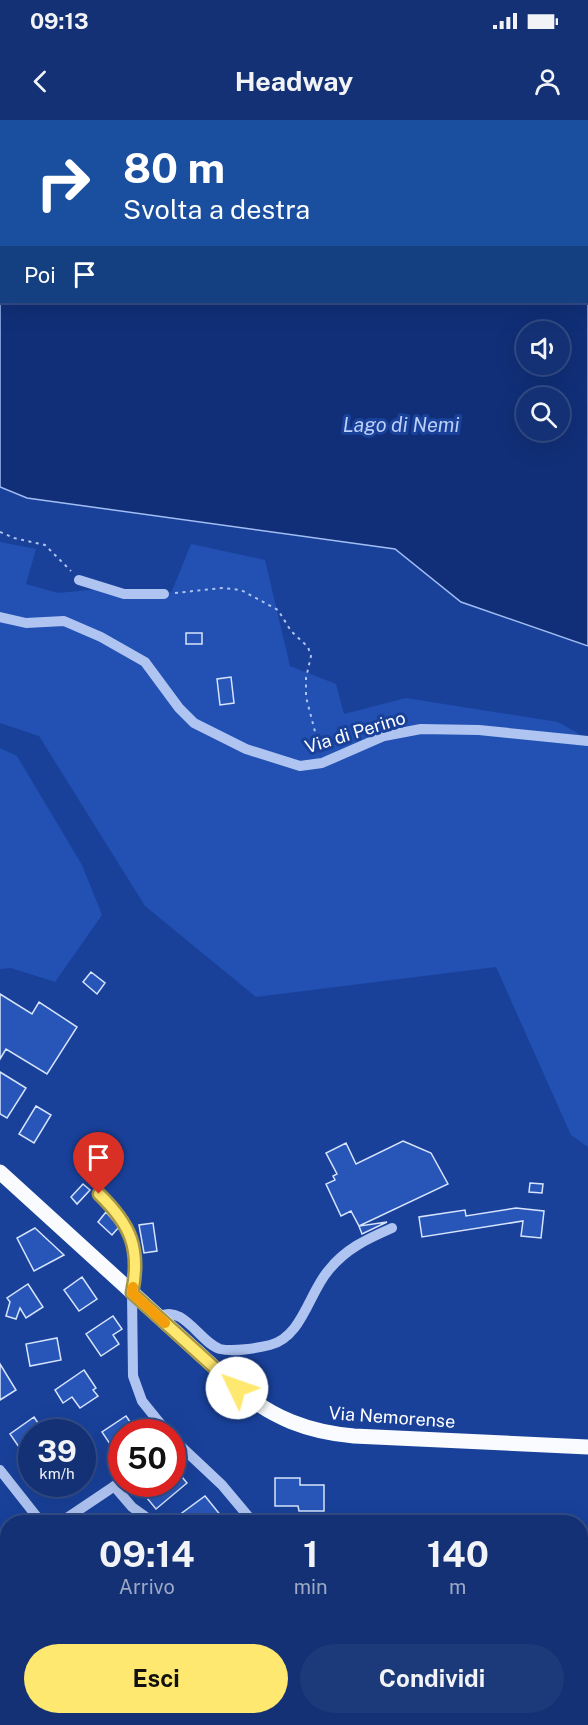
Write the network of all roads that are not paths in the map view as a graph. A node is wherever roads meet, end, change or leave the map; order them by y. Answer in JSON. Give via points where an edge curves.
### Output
{"nodes":[{"id":1,"x":79,"y":580,"type":"road end"},
{"id":2,"x":164,"y":594,"type":"road end"},
{"id":3,"x":0,"y":617,"type":"edge"},
{"id":4,"x":588,"y":741,"type":"edge"},
{"id":5,"x":0,"y":1172,"type":"edge"},
{"id":6,"x":99,"y":1194,"type":"dead end"},
{"id":7,"x":392,"y":1228,"type":"dead end"},
{"id":8,"x":132,"y":1293,"type":"junction"},
{"id":9,"x":159,"y":1317,"type":"junction"},
{"id":10,"x":157,"y":1419,"type":"edge"},
{"id":11,"x":588,"y":1447,"type":"edge"},
{"id":12,"x":186,"y":1453,"type":"edge"},
{"id":13,"x":0,"y":1470,"type":"edge"},
{"id":14,"x":108,"y":1490,"type":"edge"},
{"id":15,"x":126,"y":1497,"type":"edge"},
{"id":16,"x":35,"y":1515,"type":"edge"},
{"id":17,"x":71,"y":1515,"type":"edge"},
{"id":18,"x":143,"y":1515,"type":"edge"},
{"id":19,"x":248,"y":1515,"type":"edge"}],
"edges":[{"from":1,"to":2,"type":"street","via":[[124,594]]},
{"from":3,"to":4,"type":"street","name":"Via di Perino","via":[[26,623],[64,621],[79,627],[145,662],[194,723],[273,759],[300,766],[322,763],[384,736],[421,729],[479,730]]},
{"from":5,"to":8,"type":"main road","name":"Via Nemorense"},
{"from":6,"to":8,"type":"street","via":[[121,1216],[128,1230],[136,1262]]},
{"from":7,"to":9,"type":"street","via":[[361,1242],[337,1260],[291,1332],[278,1342],[223,1349],[212,1345],[179,1316]]},
{"from":8,"to":9,"type":"main road","name":"Via Nemorense"},
{"from":8,"to":10,"type":"street","via":[[133,1376],[142,1401]]},
{"from":9,"to":11,"type":"main road","name":"Via Nemorense","via":[[250,1398],[305,1428],[354,1436]]},
{"from":12,"to":19,"type":"street"},
{"from":13,"to":16,"type":"street"},
{"from":14,"to":17,"type":"street"},
{"from":15,"to":18,"type":"street"}]}
